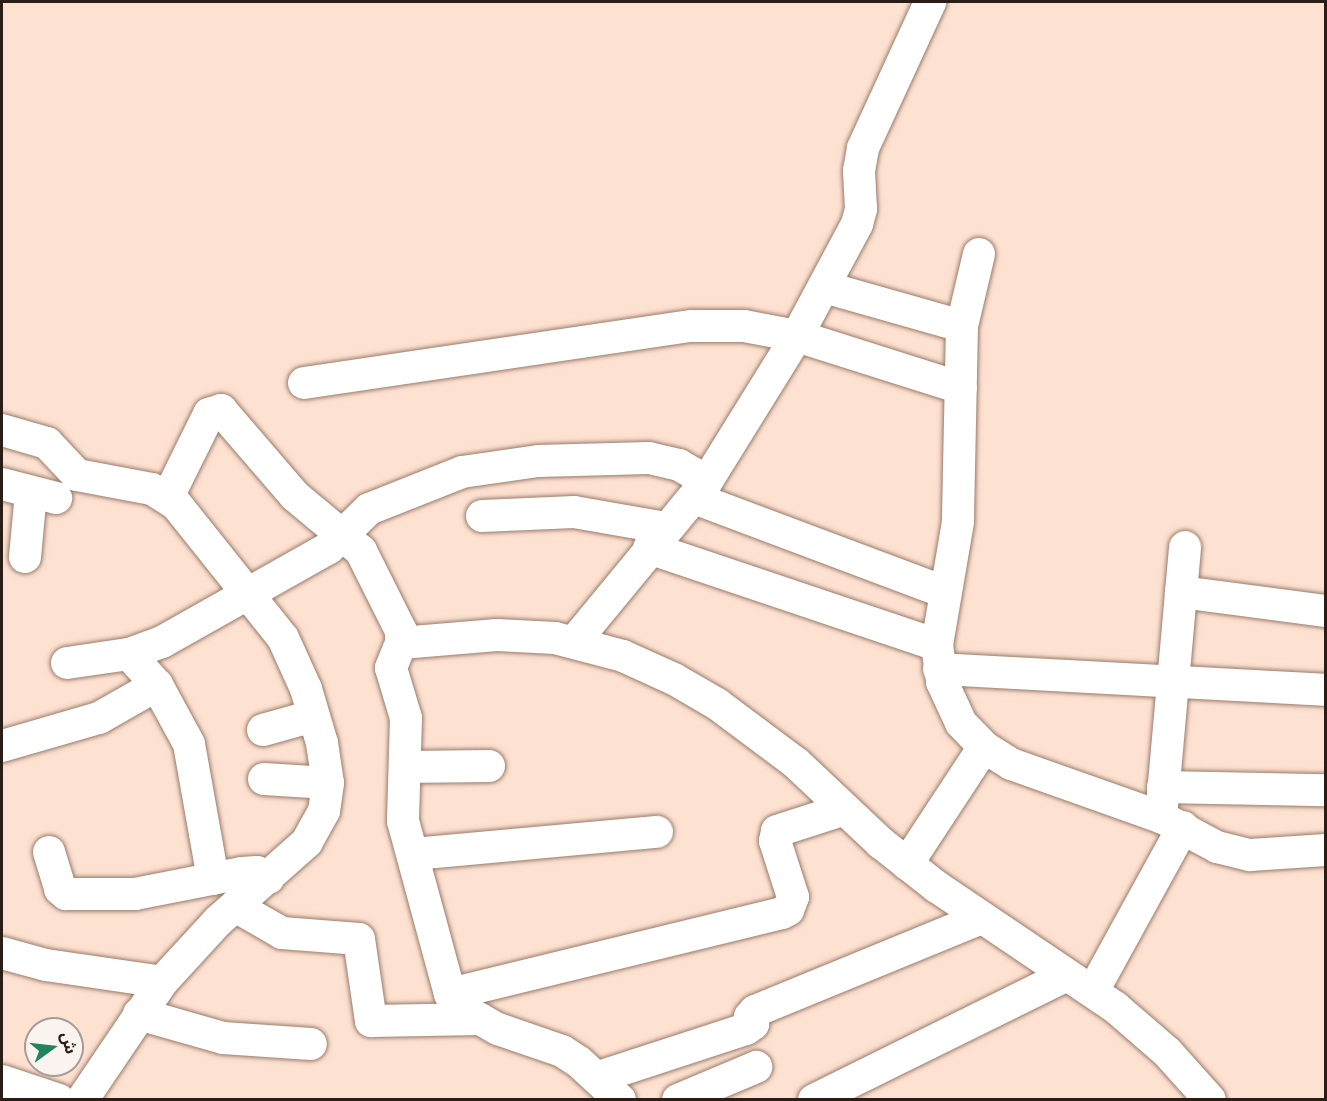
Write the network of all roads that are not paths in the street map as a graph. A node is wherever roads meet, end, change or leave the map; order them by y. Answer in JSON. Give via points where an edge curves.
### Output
{"nodes":[{"id":1,"x":930,"y":2,"type":"edge"},
{"id":2,"x":979,"y":254,"type":"dead end"},
{"id":3,"x":824,"y":287,"type":"junction"},
{"id":4,"x":962,"y":326,"type":"junction"},
{"id":5,"x":797,"y":336,"type":"junction"},
{"id":6,"x":304,"y":383,"type":"dead end"},
{"id":7,"x":961,"y":388,"type":"junction"},
{"id":8,"x":2,"y":430,"type":"edge"},
{"id":9,"x":2,"y":484,"type":"edge"},
{"id":10,"x":700,"y":490,"type":"junction"},
{"id":11,"x":168,"y":497,"type":"junction"},
{"id":12,"x":482,"y":516,"type":"dead end"},
{"id":13,"x":340,"y":538,"type":"junction"},
{"id":14,"x":657,"y":538,"type":"junction"},
{"id":15,"x":1185,"y":547,"type":"dead end"},
{"id":16,"x":25,"y":558,"type":"edge"},
{"id":17,"x":944,"y":592,"type":"junction"},
{"id":18,"x":1181,"y":592,"type":"junction"},
{"id":19,"x":248,"y":595,"type":"junction"},
{"id":20,"x":1326,"y":610,"type":"edge"},
{"id":21,"x":575,"y":641,"type":"junction"},
{"id":22,"x":401,"y":643,"type":"junction"},
{"id":23,"x":129,"y":654,"type":"junction"},
{"id":24,"x":938,"y":657,"type":"junction"},
{"id":25,"x":67,"y":663,"type":"dead end"},
{"id":26,"x":1171,"y":682,"type":"junction"},
{"id":27,"x":157,"y":685,"type":"junction"},
{"id":28,"x":1326,"y":690,"type":"edge"},
{"id":29,"x":313,"y":716,"type":"junction"},
{"id":30,"x":263,"y":730,"type":"dead end"},
{"id":31,"x":2,"y":746,"type":"edge"},
{"id":32,"x":984,"y":747,"type":"junction"},
{"id":33,"x":489,"y":766,"type":"dead end"},
{"id":34,"x":405,"y":767,"type":"junction"},
{"id":35,"x":264,"y":779,"type":"dead end"},
{"id":36,"x":328,"y":783,"type":"junction"},
{"id":37,"x":1326,"y":790,"type":"edge"},
{"id":38,"x":845,"y":809,"type":"junction"},
{"id":39,"x":1169,"y":810,"type":"junction"},
{"id":40,"x":657,"y":832,"type":"dead end"},
{"id":41,"x":1326,"y":850,"type":"edge"},
{"id":42,"x":49,"y":852,"type":"dead end"},
{"id":43,"x":413,"y":854,"type":"junction"},
{"id":44,"x":908,"y":864,"type":"junction"},
{"id":45,"x":269,"y":878,"type":"junction"},
{"id":46,"x":213,"y":879,"type":"junction"},
{"id":47,"x":235,"y":906,"type":"junction"},
{"id":48,"x":982,"y":918,"type":"junction"},
{"id":49,"x":2,"y":953,"type":"edge"},
{"id":50,"x":1067,"y":975,"type":"junction"},
{"id":51,"x":162,"y":982,"type":"junction"},
{"id":52,"x":1093,"y":991,"type":"junction"},
{"id":53,"x":450,"y":994,"type":"junction"},
{"id":54,"x":139,"y":1014,"type":"junction"},
{"id":55,"x":480,"y":1019,"type":"junction"},
{"id":56,"x":311,"y":1044,"type":"dead end"},
{"id":57,"x":756,"y":1067,"type":"dead end"},
{"id":58,"x":599,"y":1077,"type":"junction"},
{"id":59,"x":2,"y":1081,"type":"edge"},
{"id":60,"x":1206,"y":1098,"type":"edge"},
{"id":61,"x":59,"y":1100,"type":"edge"},
{"id":62,"x":82,"y":1100,"type":"edge"},
{"id":63,"x":620,"y":1100,"type":"edge"},
{"id":64,"x":678,"y":1100,"type":"edge"},
{"id":65,"x":814,"y":1100,"type":"edge"}],
"edges":[{"from":1,"to":3,"type":"street","via":[[863,148],[859,171],[861,209]]},
{"from":2,"to":4,"type":"street"},
{"from":3,"to":4,"type":"street"},
{"from":3,"to":5,"type":"street"},
{"from":4,"to":7,"type":"street"},
{"from":5,"to":6,"type":"street","via":[[744,326],[692,326]]},
{"from":5,"to":7,"type":"street"},
{"from":5,"to":10,"type":"street"},
{"from":7,"to":17,"type":"street","via":[[958,522]]},
{"from":8,"to":11,"type":"street","via":[[47,443],[77,475],[152,489]]},
{"from":9,"to":16,"type":"street","via":[[44,495]]},
{"from":10,"to":13,"type":"street","via":[[679,465],[649,458],[493,466],[403,492],[369,509]]},
{"from":10,"to":14,"type":"street"},
{"from":10,"to":17,"type":"street"},
{"from":11,"to":13,"type":"street","via":[[209,414],[221,411],[295,496]]},
{"from":11,"to":19,"type":"street"},
{"from":12,"to":14,"type":"street","via":[[574,512]]},
{"from":13,"to":19,"type":"street"},
{"from":13,"to":22,"type":"street","via":[[352,543],[369,564],[397,621]]},
{"from":14,"to":21,"type":"street"},
{"from":14,"to":24,"type":"street"},
{"from":15,"to":18,"type":"street"},
{"from":17,"to":24,"type":"street"},
{"from":18,"to":20,"type":"street"},
{"from":18,"to":26,"type":"street"},
{"from":19,"to":23,"type":"street","via":[[162,642]]},
{"from":19,"to":29,"type":"street","via":[[283,638],[306,689]]},
{"from":21,"to":22,"type":"street","via":[[497,635]]},
{"from":21,"to":38,"type":"street","via":[[623,656],[717,704],[796,763]]},
{"from":22,"to":34,"type":"street","via":[[392,668],[406,718]]},
{"from":23,"to":25,"type":"street"},
{"from":23,"to":27,"type":"street"},
{"from":24,"to":26,"type":"street"},
{"from":24,"to":32,"type":"street","via":[[948,700],[961,723]]},
{"from":26,"to":28,"type":"street"},
{"from":26,"to":39,"type":"street"},
{"from":27,"to":31,"type":"street","via":[[99,718]]},
{"from":27,"to":46,"type":"street","via":[[189,744]]},
{"from":29,"to":30,"type":"street"},
{"from":29,"to":36,"type":"street"},
{"from":32,"to":39,"type":"street","via":[[1033,773]]},
{"from":32,"to":44,"type":"street"},
{"from":33,"to":34,"type":"street"},
{"from":34,"to":43,"type":"street","via":[[403,821]]},
{"from":35,"to":36,"type":"street"},
{"from":36,"to":45,"type":"street","via":[[324,811],[308,842]]},
{"from":37,"to":39,"type":"street"},
{"from":38,"to":44,"type":"street"},
{"from":38,"to":53,"type":"street","via":[[777,831],[775,841],[793,897],[782,913]]},
{"from":39,"to":41,"type":"street","via":[[1217,847],[1250,855]]},
{"from":39,"to":52,"type":"street"},
{"from":40,"to":43,"type":"street"},
{"from":42,"to":46,"type":"street","via":[[60,889],[66,894],[135,894]]},
{"from":43,"to":53,"type":"street"},
{"from":44,"to":48,"type":"street"},
{"from":45,"to":46,"type":"street","via":[[257,872]]},
{"from":45,"to":47,"type":"street"},
{"from":47,"to":51,"type":"street"},
{"from":47,"to":55,"type":"street","via":[[282,933],[359,939],[371,1021]]},
{"from":48,"to":50,"type":"street"},
{"from":48,"to":58,"type":"street","via":[[755,1011],[748,1028]]},
{"from":49,"to":51,"type":"street","via":[[46,965]]},
{"from":50,"to":52,"type":"street"},
{"from":50,"to":65,"type":"street"},
{"from":51,"to":54,"type":"street"},
{"from":52,"to":60,"type":"street","via":[[1167,1052]]},
{"from":53,"to":55,"type":"street"},
{"from":54,"to":56,"type":"street","via":[[223,1038]]},
{"from":54,"to":62,"type":"street"},
{"from":55,"to":58,"type":"street","via":[[517,1038],[562,1051]]},
{"from":57,"to":64,"type":"street"},
{"from":58,"to":63,"type":"street"},
{"from":59,"to":61,"type":"street"}]}
